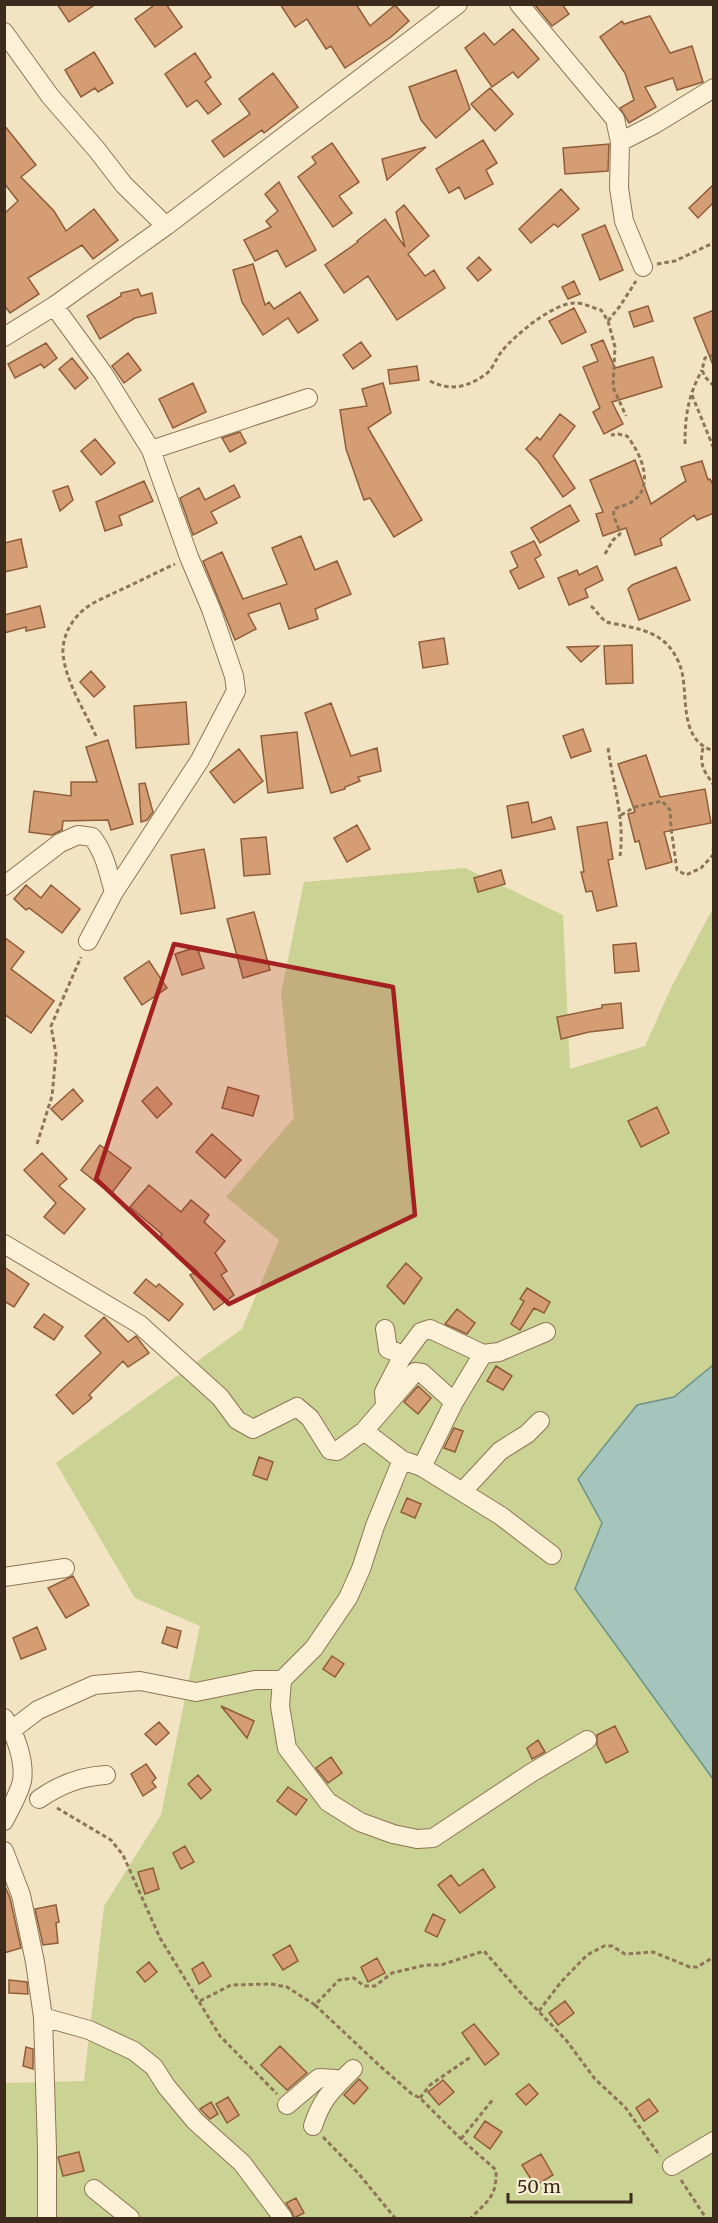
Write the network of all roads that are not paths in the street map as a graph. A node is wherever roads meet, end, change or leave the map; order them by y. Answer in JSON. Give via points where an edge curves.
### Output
{"nodes":[{"id":1,"x":458,"y":4,"type":"edge"},
{"id":2,"x":519,"y":4,"type":"edge"},
{"id":3,"x":4,"y":32,"type":"edge"},
{"id":4,"x":714,"y":88,"type":"edge"},
{"id":5,"x":620,"y":142,"type":"junction"},
{"id":6,"x":166,"y":226,"type":"junction"},
{"id":7,"x":643,"y":267,"type":"dead end"},
{"id":8,"x":54,"y":306,"type":"junction"},
{"id":9,"x":4,"y":337,"type":"edge"},
{"id":10,"x":308,"y":398,"type":"dead end"},
{"id":11,"x":151,"y":450,"type":"junction"},
{"id":12,"x":4,"y":886,"type":"edge"},
{"id":13,"x":114,"y":892,"type":"junction"},
{"id":14,"x":88,"y":941,"type":"road end"},
{"id":15,"x":4,"y":1244,"type":"edge"},
{"id":16,"x":384,"y":1329,"type":"dead end"},
{"id":17,"x":546,"y":1332,"type":"dead end"},
{"id":18,"x":483,"y":1354,"type":"junction"},
{"id":19,"x":402,"y":1359,"type":"junction"},
{"id":20,"x":454,"y":1402,"type":"junction"},
{"id":21,"x":385,"y":1407,"type":"junction"},
{"id":22,"x":540,"y":1421,"type":"dead end"},
{"id":23,"x":364,"y":1431,"type":"junction"},
{"id":24,"x":402,"y":1460,"type":"junction"},
{"id":25,"x":422,"y":1467,"type":"junction"},
{"id":26,"x":462,"y":1492,"type":"junction"},
{"id":27,"x":552,"y":1555,"type":"dead end"},
{"id":28,"x":65,"y":1568,"type":"dead end"},
{"id":29,"x":4,"y":1577,"type":"edge"},
{"id":30,"x":282,"y":1680,"type":"junction"},
{"id":31,"x":9,"y":1724,"type":"edge"},
{"id":32,"x":587,"y":1740,"type":"dead end"},
{"id":33,"x":106,"y":1775,"type":"dead end"},
{"id":34,"x":39,"y":1799,"type":"road end"},
{"id":35,"x":4,"y":1821,"type":"edge"},
{"id":36,"x":4,"y":1851,"type":"edge"},
{"id":37,"x":43,"y":2018,"type":"junction"},
{"id":38,"x":353,"y":2069,"type":"dead end"},
{"id":39,"x":340,"y":2082,"type":"junction"},
{"id":40,"x":287,"y":2105,"type":"road end"},
{"id":41,"x":313,"y":2126,"type":"road end"},
{"id":42,"x":714,"y":2141,"type":"edge"},
{"id":43,"x":672,"y":2166,"type":"road end"},
{"id":44,"x":94,"y":2188,"type":"dead end"},
{"id":45,"x":47,"y":2218,"type":"edge"},
{"id":46,"x":130,"y":2218,"type":"edge"},
{"id":47,"x":283,"y":2218,"type":"edge"}],
"edges":[{"from":1,"to":6,"type":"street"},
{"from":2,"to":5,"type":"street","via":[[615,119]]},
{"from":3,"to":6,"type":"street","via":[[50,96],[124,185]]},
{"from":4,"to":5,"type":"street"},
{"from":5,"to":7,"type":"street","via":[[619,188],[624,221]]},
{"from":6,"to":8,"type":"street"},
{"from":8,"to":9,"type":"street"},
{"from":8,"to":11,"type":"street","via":[[103,373]]},
{"from":10,"to":11,"type":"street"},
{"from":11,"to":13,"type":"street","via":[[211,609],[236,691],[200,760]]},
{"from":12,"to":13,"type":"street","via":[[60,843],[78,835],[92,837],[99,845]]},
{"from":13,"to":14,"type":"street"},
{"from":15,"to":23,"type":"street","via":[[139,1324],[220,1397],[245,1426],[253,1429],[297,1407],[310,1418],[330,1450],[338,1451]]},
{"from":16,"to":19,"type":"street","via":[[388,1349]]},
{"from":17,"to":18,"type":"street","via":[[499,1352]]},
{"from":18,"to":19,"type":"street","via":[[430,1329],[421,1332]]},
{"from":18,"to":20,"type":"street"},
{"from":19,"to":21,"type":"street","via":[[384,1392]]},
{"from":20,"to":21,"type":"street","via":[[422,1373],[415,1372]]},
{"from":20,"to":25,"type":"street"},
{"from":21,"to":23,"type":"street"},
{"from":22,"to":26,"type":"street","via":[[528,1434],[500,1451]]},
{"from":23,"to":24,"type":"street"},
{"from":24,"to":25,"type":"street"},
{"from":24,"to":30,"type":"street","via":[[348,1599],[314,1648]]},
{"from":25,"to":26,"type":"street"},
{"from":26,"to":27,"type":"street"},
{"from":28,"to":29,"type":"street"},
{"from":30,"to":31,"type":"street","via":[[255,1680],[196,1692],[140,1680],[94,1685]]},
{"from":30,"to":32,"type":"street","via":[[280,1706],[287,1748],[328,1802],[360,1822],[417,1839],[433,1838]]},
{"from":31,"to":35,"type":"street","via":[[19,1750],[22,1781]]},
{"from":33,"to":34,"type":"street","via":[[69,1783]]},
{"from":36,"to":37,"type":"street","via":[[21,1895]]},
{"from":37,"to":45,"type":"street"},
{"from":37,"to":47,"type":"street","via":[[89,2030],[134,2050],[154,2067],[195,2121],[242,2163]]},
{"from":38,"to":39,"type":"street"},
{"from":39,"to":40,"type":"street","via":[[319,2078]]},
{"from":39,"to":41,"type":"street","via":[[320,2105]]},
{"from":42,"to":43,"type":"street"},
{"from":44,"to":46,"type":"street"}]}
